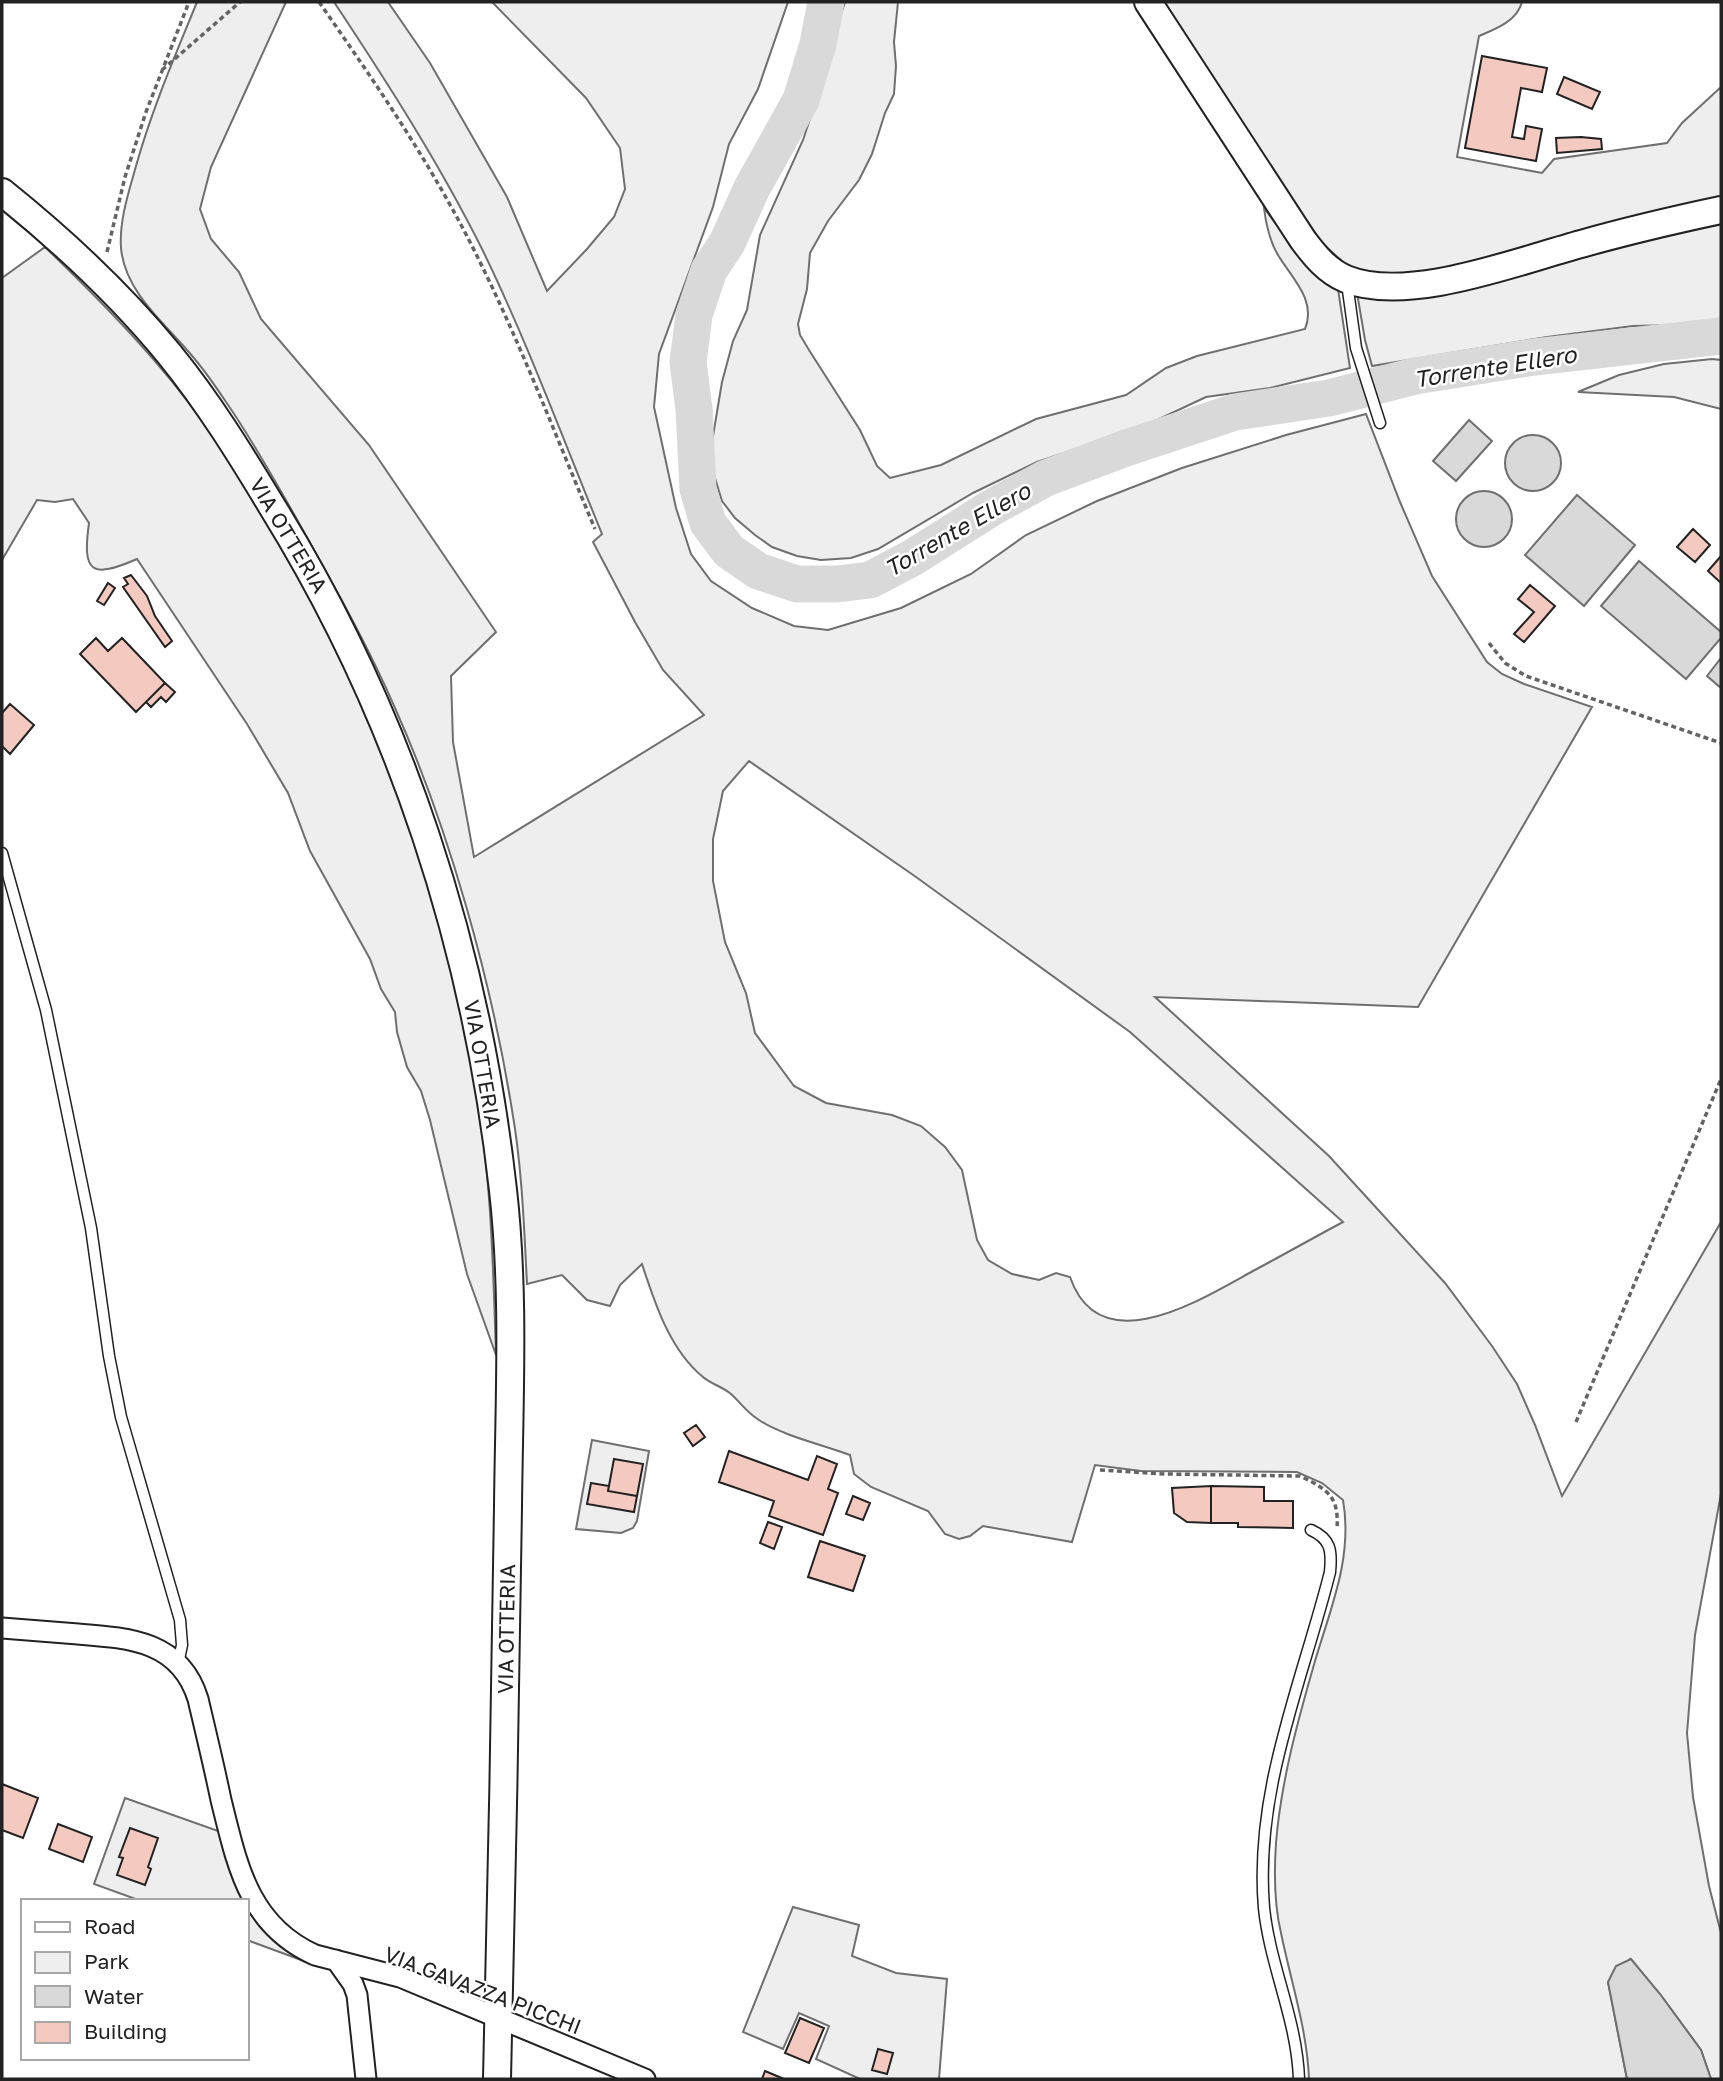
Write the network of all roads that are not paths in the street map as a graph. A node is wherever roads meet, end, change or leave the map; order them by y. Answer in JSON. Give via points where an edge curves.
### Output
{"nodes":[{"id":1,"x":1149,"y":2,"type":"edge"},
{"id":2,"x":2,"y":192,"type":"edge"},
{"id":3,"x":1721,"y":210,"type":"edge"},
{"id":4,"x":1346,"y":279,"type":"junction"},
{"id":5,"x":1380,"y":423,"type":"dead end"},
{"id":6,"x":2,"y":853,"type":"edge"},
{"id":7,"x":1311,"y":1530,"type":"dead end"},
{"id":8,"x":2,"y":1628,"type":"edge"},
{"id":9,"x":178,"y":1664,"type":"junction"},
{"id":10,"x":336,"y":1961,"type":"junction"},
{"id":11,"x":498,"y":2017,"type":"junction"},
{"id":12,"x":366,"y":2079,"type":"edge"},
{"id":13,"x":497,"y":2079,"type":"edge"},
{"id":14,"x":645,"y":2079,"type":"edge"},
{"id":15,"x":1300,"y":2079,"type":"edge"}],
"edges":[{"from":1,"to":4,"type":"main road","via":[[1303,240],[1325,266]]},
{"from":2,"to":11,"type":"main road","name":"VIA OTTERIA","via":[[64,244],[141,321],[227,432],[326,598],[362,671],[396,751],[446,894],[464,961],[494,1124],[508,1274]]},
{"from":3,"to":4,"type":"main road","via":[[1441,282],[1393,286]]},
{"from":4,"to":5,"type":"lane","via":[[1356,348]]},
{"from":6,"to":9,"type":"lane","via":[[48,1021],[91,1228],[119,1407],[180,1620]]},
{"from":7,"to":15,"type":"lane","via":[[1329,1543],[1332,1556],[1282,1737],[1263,1847],[1264,1910],[1297,2047]]},
{"from":8,"to":9,"type":"street","name":"VIA GAVAZZA PICCHI","via":[[138,1641],[161,1650]]},
{"from":9,"to":10,"type":"street","name":"VIA GAVAZZA PICCHI","via":[[195,1692],[247,1890],[292,1942]]},
{"from":10,"to":11,"type":"street","name":"VIA GAVAZZA PICCHI","via":[[400,1978]]},
{"from":10,"to":12,"type":"street","via":[[357,1995]]},
{"from":11,"to":13,"type":"main road","name":"VIA OTTERIA"},
{"from":11,"to":14,"type":"street","name":"VIA GAVAZZA PICCHI"}]}
